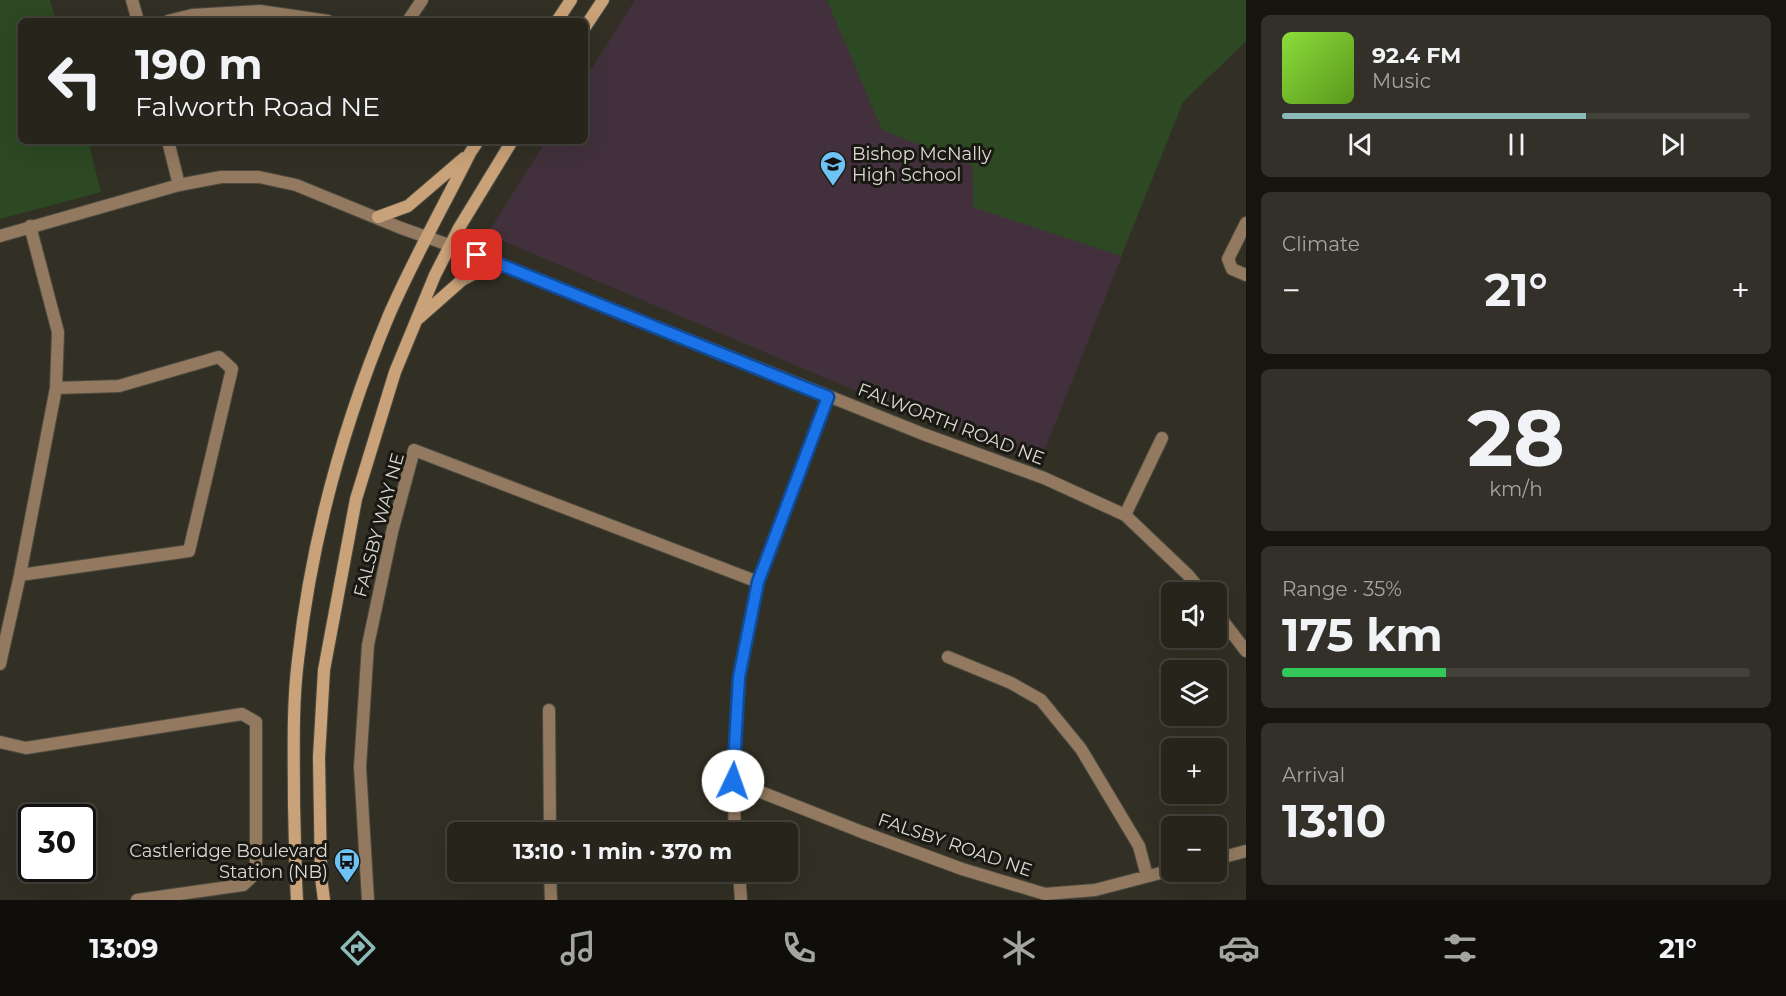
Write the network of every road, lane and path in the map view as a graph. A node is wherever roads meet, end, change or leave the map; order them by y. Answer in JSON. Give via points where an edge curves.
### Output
{"nodes":[{"id":1,"x":132,"y":0,"type":"edge"},
{"id":2,"x":422,"y":0,"type":"edge"},
{"id":3,"x":571,"y":0,"type":"edge"},
{"id":4,"x":603,"y":0,"type":"edge"},
{"id":5,"x":137,"y":18,"type":"edge"},
{"id":6,"x":180,"y":18,"type":"edge"},
{"id":7,"x":308,"y":18,"type":"edge"},
{"id":8,"x":410,"y":18,"type":"edge"},
{"id":9,"x":559,"y":18,"type":"edge"},
{"id":10,"x":588,"y":22,"type":"edge"},
{"id":11,"x":169,"y":144,"type":"edge"},
{"id":12,"x":476,"y":144,"type":"edge"},
{"id":13,"x":510,"y":144,"type":"edge"},
{"id":14,"x":470,"y":153,"type":"junction"},
{"id":15,"x":179,"y":185,"type":"junction"},
{"id":16,"x":378,"y":217,"type":"junction"},
{"id":17,"x":1246,"y":223,"type":"edge"},
{"id":18,"x":30,"y":226,"type":"junction"},
{"id":19,"x":0,"y":236,"type":"edge"},
{"id":20,"x":427,"y":237,"type":"junction"},
{"id":21,"x":450,"y":245,"type":"junction"},
{"id":22,"x":495,"y":263,"type":"junction"},
{"id":23,"x":1246,"y":275,"type":"edge"},
{"id":24,"x":416,"y":321,"type":"junction"},
{"id":25,"x":56,"y":388,"type":"junction"},
{"id":26,"x":828,"y":397,"type":"junction"},
{"id":27,"x":1162,"y":438,"type":"dead end"},
{"id":28,"x":1125,"y":515,"type":"junction"},
{"id":29,"x":20,"y":575,"type":"junction"},
{"id":30,"x":758,"y":582,"type":"junction"},
{"id":31,"x":1194,"y":582,"type":"edge"},
{"id":32,"x":1227,"y":626,"type":"edge"},
{"id":33,"x":1246,"y":651,"type":"edge"},
{"id":34,"x":948,"y":657,"type":"dead end"},
{"id":35,"x":0,"y":664,"type":"edge"},
{"id":36,"x":549,"y":710,"type":"dead end"},
{"id":37,"x":0,"y":742,"type":"edge"},
{"id":38,"x":733,"y":781,"type":"junction"},
{"id":39,"x":550,"y":822,"type":"edge"},
{"id":40,"x":735,"y":822,"type":"edge"},
{"id":41,"x":1246,"y":851,"type":"edge"},
{"id":42,"x":1227,"y":856,"type":"edge"},
{"id":43,"x":1161,"y":873,"type":"edge"},
{"id":44,"x":1147,"y":876,"type":"junction"},
{"id":45,"x":550,"y":882,"type":"edge"},
{"id":46,"x":740,"y":882,"type":"edge"},
{"id":47,"x":137,"y":900,"type":"edge"},
{"id":48,"x":297,"y":900,"type":"edge"},
{"id":49,"x":324,"y":900,"type":"edge"},
{"id":50,"x":368,"y":900,"type":"edge"},
{"id":51,"x":551,"y":900,"type":"edge"},
{"id":52,"x":741,"y":900,"type":"edge"}],
"edges":[{"from":1,"to":5,"type":"street"},
{"from":2,"to":8,"type":"street"},
{"from":3,"to":9,"type":"main road"},
{"from":4,"to":10,"type":"main road"},
{"from":6,"to":7,"type":"street","via":[[260,11]]},
{"from":11,"to":15,"type":"street"},
{"from":12,"to":14,"type":"main road"},
{"from":13,"to":21,"type":"main road"},
{"from":14,"to":16,"type":"main road","via":[[408,206]]},
{"from":14,"to":20,"type":"main road"},
{"from":15,"to":16,"type":"street","name":"FALWORTH ROAD NE","via":[[221,177],[259,177],[296,185]]},
{"from":15,"to":18,"type":"street","name":"FALWORTH ROAD NE"},
{"from":16,"to":20,"type":"street","name":"FALWORTH ROAD NE"},
{"from":17,"to":23,"type":"street","via":[[1228,259],[1232,269]]},
{"from":18,"to":19,"type":"street","name":"FALWORTH ROAD NE"},
{"from":18,"to":25,"type":"street","via":[[58,332]]},
{"from":20,"to":21,"type":"street","name":"FALWORTH ROAD NE"},
{"from":20,"to":48,"type":"main road","via":[[389,316],[351,416],[329,491],[310,581],[298,662],[294,752]]},
{"from":21,"to":22,"type":"street","name":"FALWORTH ROAD NE"},
{"from":21,"to":24,"type":"main road"},
{"from":22,"to":24,"type":"main road","via":[[462,280]]},
{"from":22,"to":26,"type":"street","name":"FALWORTH ROAD NE"},
{"from":24,"to":49,"type":"main road","via":[[395,372],[356,499],[324,670],[319,757]]},
{"from":25,"to":29,"type":"street"},
{"from":25,"to":29,"type":"street","via":[[119,386],[219,357],[232,369],[189,551]]},
{"from":26,"to":28,"type":"street","name":"FALWORTH ROAD NE","via":[[1044,477]]},
{"from":26,"to":30,"type":"street"},
{"from":27,"to":28,"type":"street"},
{"from":28,"to":31,"type":"street","name":"FALWORTH ROAD NE"},
{"from":29,"to":35,"type":"street"},
{"from":30,"to":38,"type":"street","via":[[739,677]]},
{"from":30,"to":50,"type":"street","name":"FALSBY WAY NE","via":[[414,450],[368,645],[360,767]]},
{"from":32,"to":33,"type":"street"},
{"from":34,"to":44,"type":"street","via":[[1041,700],[1081,749],[1139,846]]},
{"from":36,"to":39,"type":"street"},
{"from":37,"to":47,"type":"street","via":[[26,748],[242,714],[256,722],[256,873],[243,885]]},
{"from":38,"to":40,"type":"street"},
{"from":38,"to":44,"type":"street","name":"FALSBY ROAD NE","via":[[962,869],[1045,894],[1095,890]]},
{"from":41,"to":42,"type":"street"},
{"from":43,"to":44,"type":"street","name":"FALSBY ROAD NE"},
{"from":45,"to":51,"type":"street"},
{"from":46,"to":52,"type":"street"}]}
